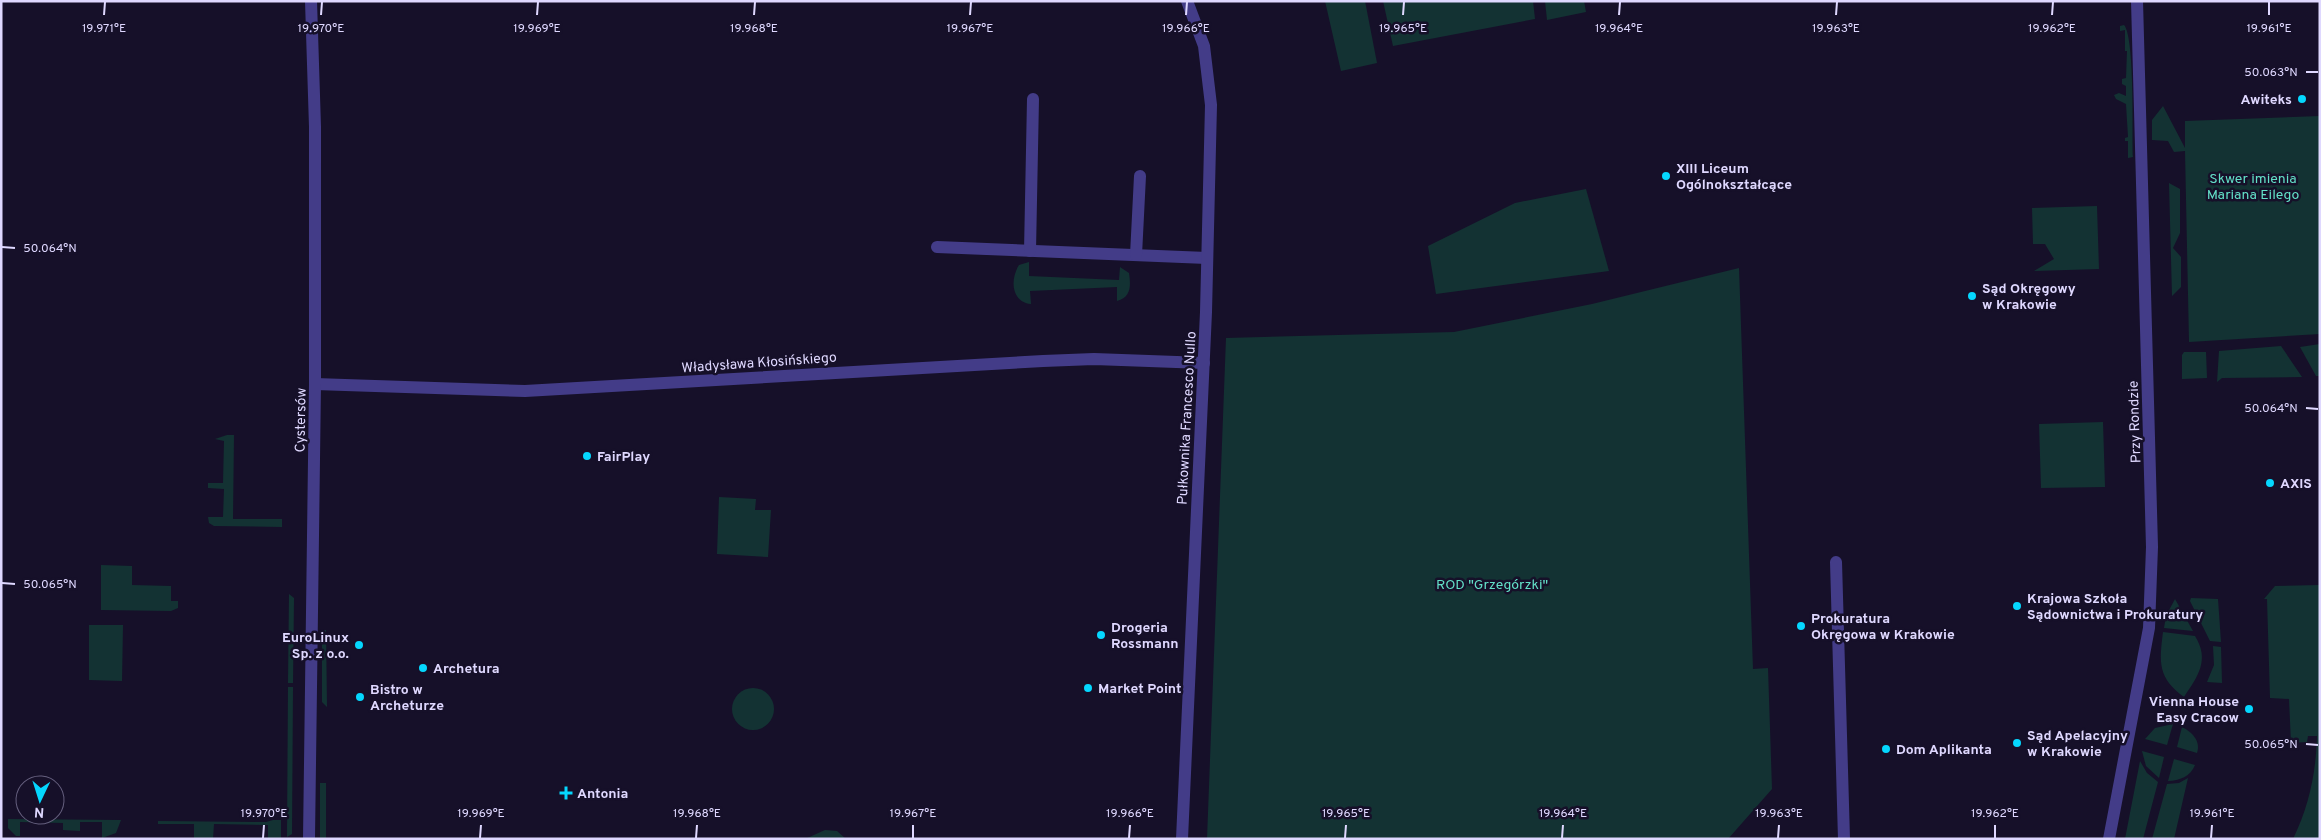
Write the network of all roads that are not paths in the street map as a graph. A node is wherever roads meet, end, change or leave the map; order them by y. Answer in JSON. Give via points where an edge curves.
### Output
{"nodes":[{"id":1,"x":311,"y":1,"type":"edge"},
{"id":2,"x":1187,"y":1,"type":"edge"},
{"id":3,"x":2137,"y":1,"type":"edge"},
{"id":4,"x":1033,"y":99,"type":"dead end"},
{"id":5,"x":1140,"y":176,"type":"dead end"},
{"id":6,"x":937,"y":247,"type":"dead end"},
{"id":7,"x":1030,"y":251,"type":"junction"},
{"id":8,"x":1136,"y":255,"type":"junction"},
{"id":9,"x":1207,"y":258,"type":"junction"},
{"id":10,"x":1204,"y":363,"type":"junction"},
{"id":11,"x":315,"y":384,"type":"junction"},
{"id":12,"x":1836,"y":562,"type":"dead end"},
{"id":13,"x":309,"y":839,"type":"edge"},
{"id":14,"x":1182,"y":839,"type":"edge"},
{"id":15,"x":1844,"y":839,"type":"edge"},
{"id":16,"x":2109,"y":839,"type":"edge"}],
"edges":[{"from":1,"to":11,"type":"street","name":"Cystersów","via":[[315,127]]},
{"from":2,"to":9,"type":"street","name":"Pułkownika Francesco Nullo","via":[[1204,46],[1211,105]]},
{"from":3,"to":16,"type":"street","name":"Przy Rondzie","via":[[2151,605]]},
{"from":4,"to":7,"type":"street"},
{"from":5,"to":8,"type":"street"},
{"from":6,"to":7,"type":"street"},
{"from":7,"to":8,"type":"street"},
{"from":8,"to":9,"type":"street"},
{"from":9,"to":10,"type":"street","name":"Pułkownika Francesco Nullo"},
{"from":10,"to":11,"type":"street","name":"Władysława Kłosińskiego","via":[[1094,359],[1043,361],[525,391]]},
{"from":10,"to":14,"type":"street","name":"Pułkownika Francesco Nullo"},
{"from":11,"to":13,"type":"street","name":"Cystersów"},
{"from":12,"to":15,"type":"street"}]}
